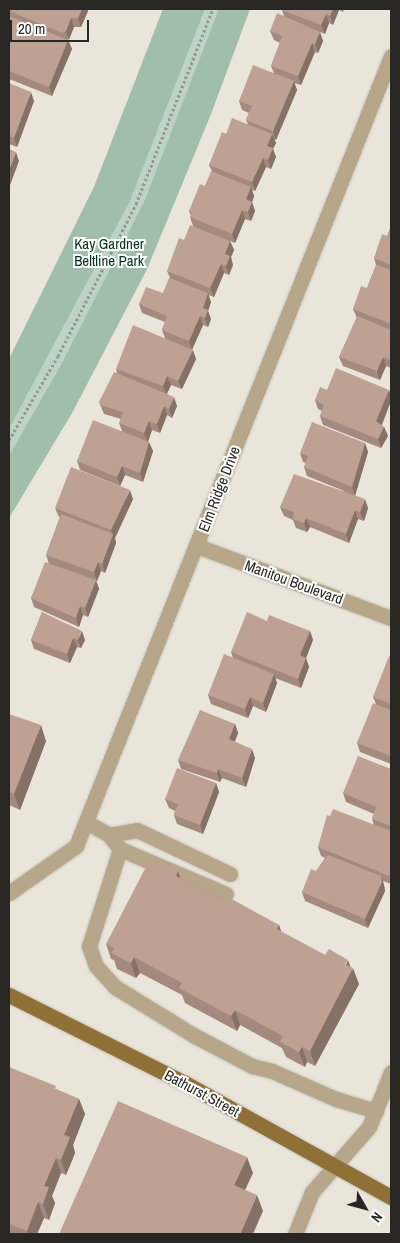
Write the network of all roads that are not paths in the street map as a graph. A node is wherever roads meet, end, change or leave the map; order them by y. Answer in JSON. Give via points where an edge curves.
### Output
{"nodes":[{"id":1,"x":391,"y":56,"type":"edge"},
{"id":2,"x":197,"y":546,"type":"junction"},
{"id":3,"x":391,"y":618,"type":"edge"},
{"id":4,"x":86,"y":822,"type":"junction"},
{"id":5,"x":109,"y":835,"type":"junction"},
{"id":6,"x":120,"y":849,"type":"junction"},
{"id":7,"x":230,"y":874,"type":"dead end"},
{"id":8,"x":9,"y":893,"type":"edge"},
{"id":9,"x":226,"y":894,"type":"dead end"},
{"id":10,"x":9,"y":995,"type":"edge"},
{"id":11,"x":391,"y":1072,"type":"edge"},
{"id":12,"x":376,"y":1111,"type":"junction"},
{"id":13,"x":333,"y":1166,"type":"junction"},
{"id":14,"x":391,"y":1196,"type":"edge"},
{"id":15,"x":295,"y":1234,"type":"edge"}],
"edges":[{"from":1,"to":2,"type":"street","name":"Elm Ridge Drive"},
{"from":2,"to":3,"type":"street","name":"Manitou Boulevard"},
{"from":2,"to":4,"type":"street","name":"Elm Ridge Drive"},
{"from":4,"to":5,"type":"street"},
{"from":4,"to":8,"type":"street","name":"Elm Ridge Drive","via":[[76,846]]},
{"from":5,"to":6,"type":"street"},
{"from":5,"to":7,"type":"street","via":[[137,830]]},
{"from":6,"to":9,"type":"street"},
{"from":6,"to":12,"type":"street","via":[[89,946],[96,966],[115,987],[193,1035],[252,1066]]},
{"from":10,"to":13,"type":"main road","name":"Bathurst Street","via":[[185,1083]]},
{"from":11,"to":12,"type":"street"},
{"from":12,"to":13,"type":"street","via":[[364,1135]]},
{"from":13,"to":14,"type":"main road","name":"Bathurst Street"},
{"from":13,"to":15,"type":"street","via":[[312,1192]]}]}
